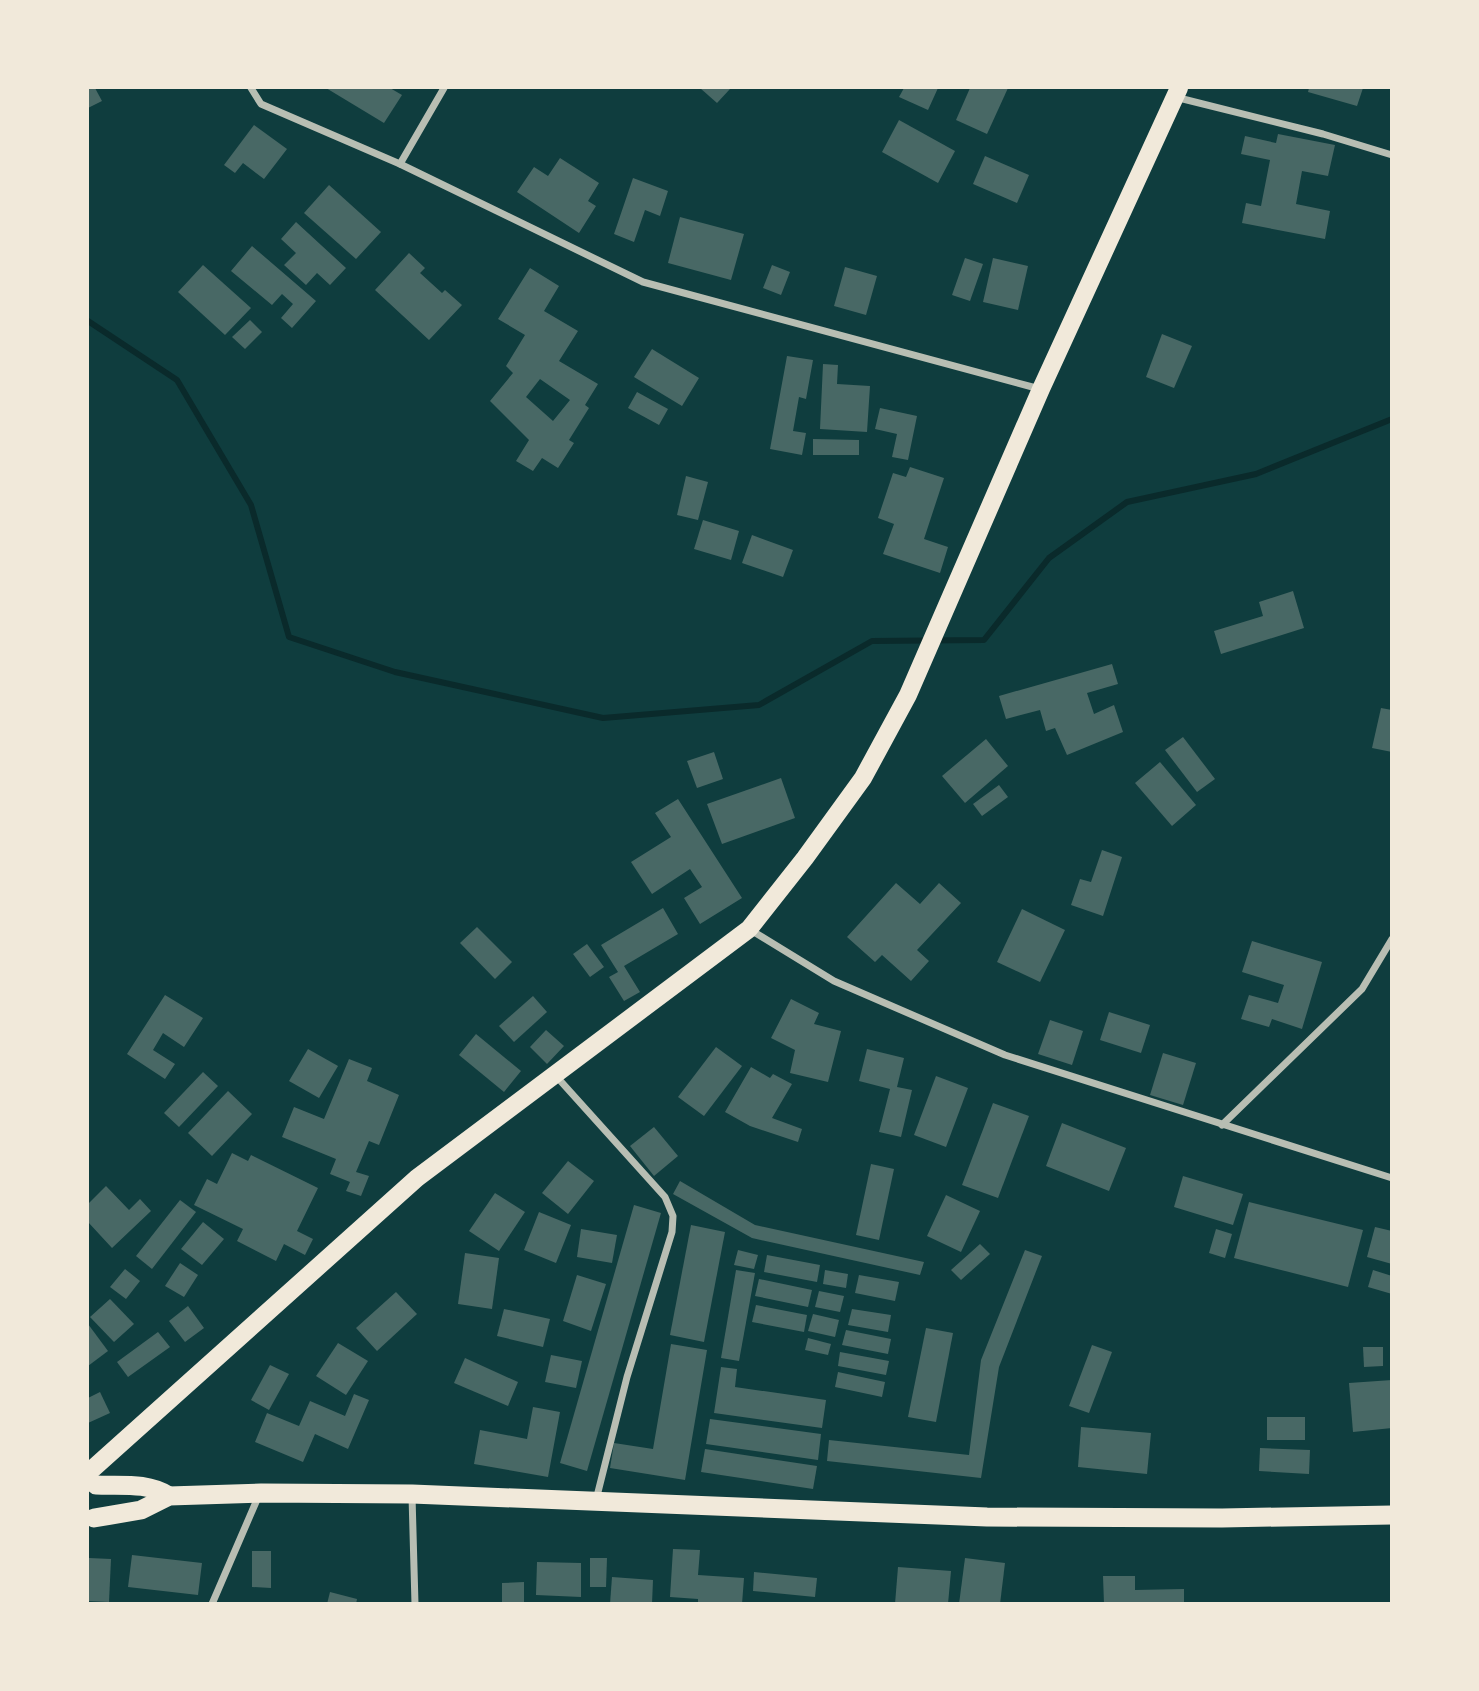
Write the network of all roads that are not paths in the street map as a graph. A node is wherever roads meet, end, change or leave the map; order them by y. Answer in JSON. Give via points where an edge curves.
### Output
{"nodes":[{"id":1,"x":251,"y":88,"type":"edge"},
{"id":2,"x":444,"y":88,"type":"edge"},
{"id":3,"x":1177,"y":92,"type":"edge"},
{"id":4,"x":1391,"y":155,"type":"edge"},
{"id":5,"x":400,"y":164,"type":"junction"},
{"id":6,"x":1041,"y":389,"type":"junction"},
{"id":7,"x":749,"y":929,"type":"junction"},
{"id":8,"x":1391,"y":939,"type":"edge"},
{"id":9,"x":555,"y":1074,"type":"junction"},
{"id":10,"x":1222,"y":1125,"type":"junction"},
{"id":11,"x":1391,"y":1178,"type":"edge"},
{"id":12,"x":90,"y":1478,"type":"edge"},
{"id":13,"x":261,"y":1493,"type":"junction"},
{"id":14,"x":412,"y":1494,"type":"junction"},
{"id":15,"x":169,"y":1496,"type":"junction"},
{"id":16,"x":596,"y":1501,"type":"junction"},
{"id":17,"x":1391,"y":1515,"type":"edge"},
{"id":18,"x":91,"y":1521,"type":"edge"},
{"id":19,"x":212,"y":1604,"type":"edge"},
{"id":20,"x":415,"y":1604,"type":"edge"}],
"edges":[{"from":1,"to":5,"type":"street","via":[[261,104]]},
{"from":2,"to":5,"type":"street"},
{"from":3,"to":4,"type":"street"},
{"from":3,"to":6,"type":"main road"},
{"from":5,"to":6,"type":"street","via":[[643,282]]},
{"from":6,"to":7,"type":"main road","via":[[908,695],[863,778]]},
{"from":7,"to":9,"type":"main road"},
{"from":7,"to":10,"type":"street","via":[[834,981],[1004,1055]]},
{"from":8,"to":10,"type":"street","via":[[1362,989]]},
{"from":9,"to":12,"type":"main road","via":[[417,1178]]},
{"from":9,"to":16,"type":"street","via":[[665,1197],[673,1216]]},
{"from":10,"to":11,"type":"street"},
{"from":12,"to":15,"type":"highway","via":[[157,1488]]},
{"from":12,"to":18,"type":"highway","via":[[100,1496]]},
{"from":13,"to":14,"type":"highway"},
{"from":13,"to":15,"type":"highway"},
{"from":13,"to":19,"type":"street"},
{"from":14,"to":16,"type":"highway"},
{"from":14,"to":20,"type":"street"},
{"from":15,"to":18,"type":"highway","via":[[141,1510]]},
{"from":16,"to":17,"type":"highway","via":[[987,1517]]}]}
